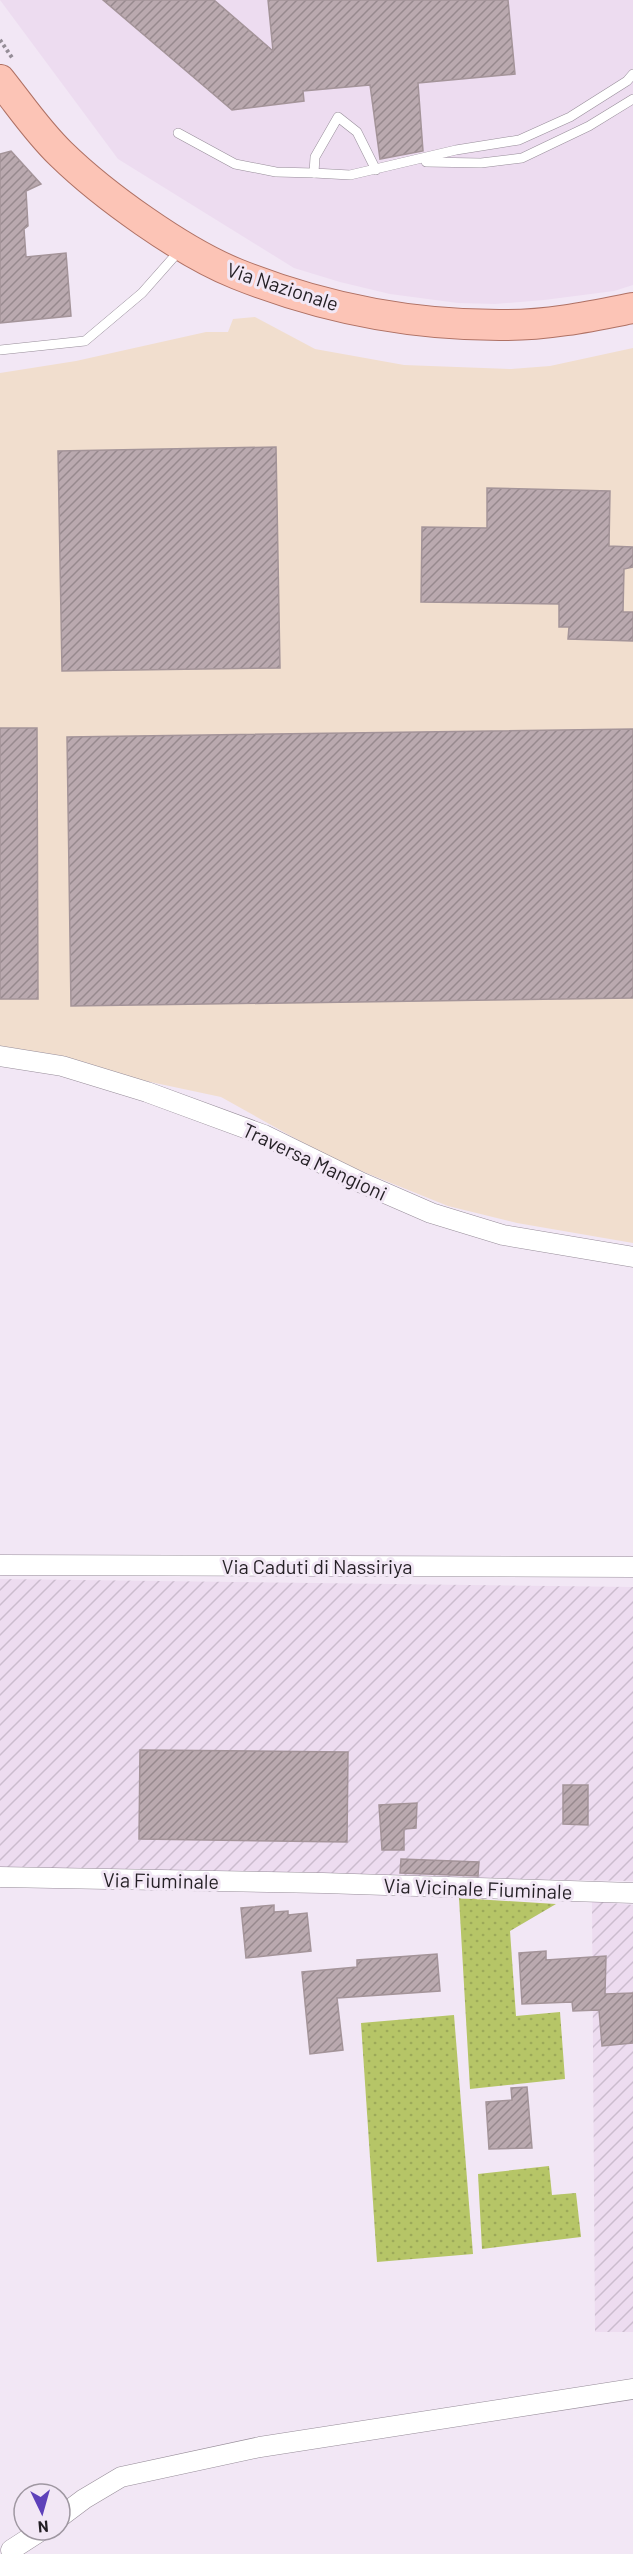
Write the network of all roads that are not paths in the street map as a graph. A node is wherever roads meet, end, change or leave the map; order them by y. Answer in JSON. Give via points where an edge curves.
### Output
{"nodes":[{"id":1,"x":9,"y":73,"type":"edge"},
{"id":2,"x":633,"y":74,"type":"edge"},
{"id":3,"x":633,"y":99,"type":"edge"},
{"id":4,"x":178,"y":133,"type":"dead end"},
{"id":5,"x":414,"y":161,"type":"junction"},
{"id":6,"x":376,"y":170,"type":"junction"},
{"id":7,"x":314,"y":173,"type":"junction"},
{"id":8,"x":184,"y":246,"type":"junction"},
{"id":9,"x":633,"y":308,"type":"edge"},
{"id":10,"x":0,"y":350,"type":"edge"},
{"id":11,"x":0,"y":1056,"type":"edge"},
{"id":12,"x":633,"y":1257,"type":"edge"},
{"id":13,"x":0,"y":1565,"type":"edge"},
{"id":14,"x":633,"y":1567,"type":"edge"},
{"id":15,"x":0,"y":1877,"type":"edge"},
{"id":16,"x":323,"y":1883,"type":"joint"},
{"id":17,"x":633,"y":1893,"type":"edge"},
{"id":18,"x":633,"y":2390,"type":"edge"},
{"id":19,"x":72,"y":2508,"type":"edge"}],
"edges":[{"from":1,"to":8,"type":"main road","name":"Via Nazionale","via":[[60,153],[125,206]]},
{"from":2,"to":5,"type":"lane","via":[[570,117],[519,140]]},
{"from":3,"to":5,"type":"lane","via":[[589,126],[522,158],[481,163]]},
{"from":4,"to":7,"type":"lane","via":[[235,164],[276,172]]},
{"from":5,"to":6,"type":"lane"},
{"from":6,"to":7,"type":"lane","via":[[350,175]]},
{"from":6,"to":7,"type":"lane","via":[[357,132],[338,117],[315,158]]},
{"from":8,"to":9,"type":"main road","name":"Via Nazionale","via":[[235,273],[304,297],[393,318],[509,325],[580,319]]},
{"from":8,"to":10,"type":"lane","via":[[142,293],[85,341]]},
{"from":11,"to":12,"type":"street","name":"Traversa Mangioni","via":[[62,1066],[147,1092],[264,1135],[441,1216],[503,1235]]},
{"from":13,"to":14,"type":"street","name":"Via Caduti di Nassiriya"},
{"from":15,"to":16,"type":"street","name":"Via Fiuminale"},
{"from":16,"to":17,"type":"street","name":"Via Vicinale Fiuminale"},
{"from":18,"to":19,"type":"street","via":[[260,2447],[121,2477]]}]}
